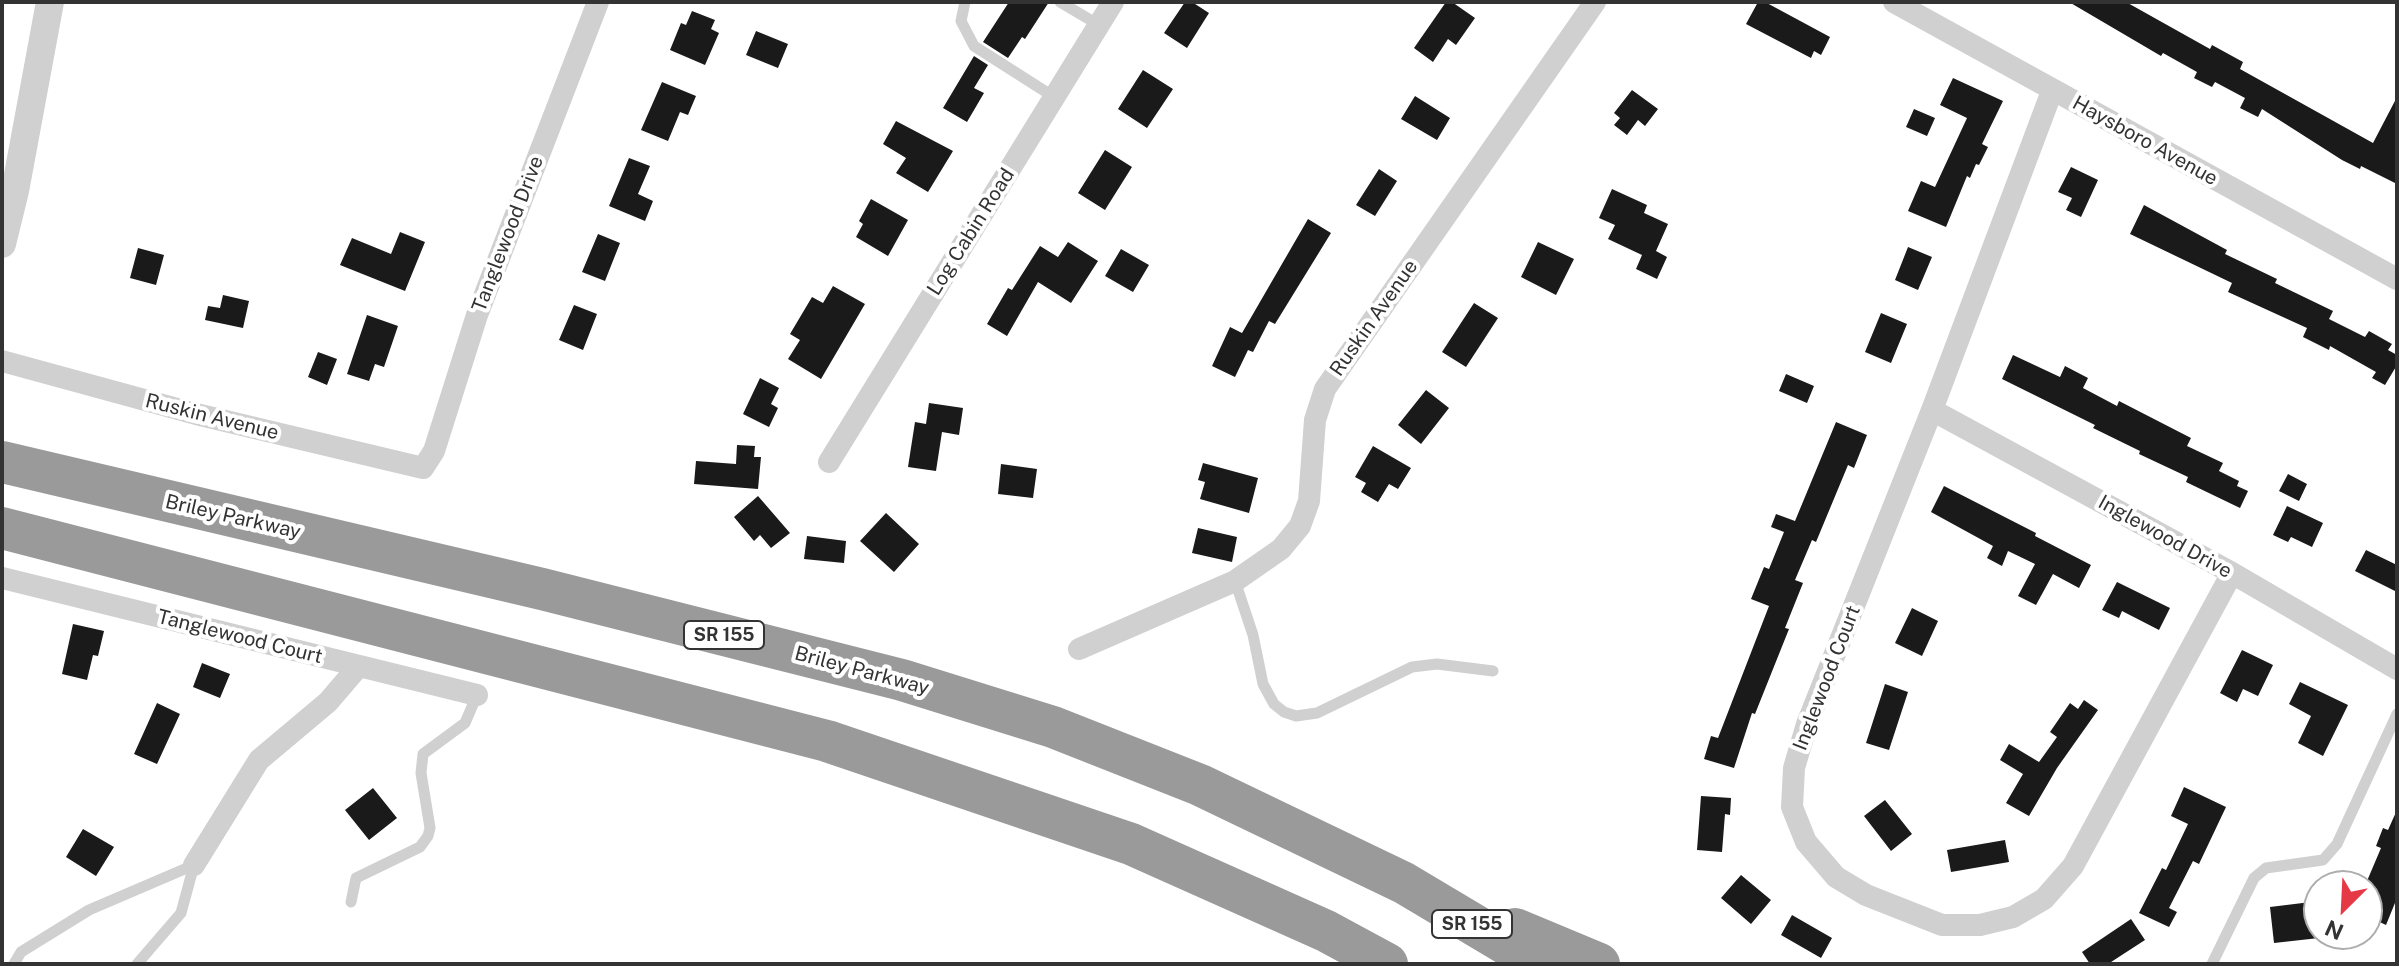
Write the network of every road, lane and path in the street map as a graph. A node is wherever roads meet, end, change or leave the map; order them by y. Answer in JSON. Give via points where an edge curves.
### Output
{"nodes":[{"id":1,"x":50,"y":2,"type":"edge"},
{"id":2,"x":598,"y":2,"type":"edge"},
{"id":3,"x":965,"y":2,"type":"edge"},
{"id":4,"x":1060,"y":2,"type":"edge"},
{"id":5,"x":1113,"y":2,"type":"edge"},
{"id":6,"x":1595,"y":2,"type":"edge"},
{"id":7,"x":1894,"y":2,"type":"edge"},
{"id":8,"x":1099,"y":25,"type":"junction"},
{"id":9,"x":2052,"y":91,"type":"junction"},
{"id":10,"x":1054,"y":97,"type":"junction"},
{"id":11,"x":2,"y":244,"type":"edge"},
{"id":12,"x":2397,"y":279,"type":"edge"},
{"id":13,"x":2,"y":361,"type":"edge"},
{"id":14,"x":1932,"y":410,"type":"junction"},
{"id":15,"x":829,"y":462,"type":"dead end"},
{"id":16,"x":10,"y":464,"type":"edge"},
{"id":17,"x":423,"y":468,"type":"joint"},
{"id":18,"x":2,"y":528,"type":"edge"},
{"id":19,"x":2232,"y":573,"type":"junction"},
{"id":20,"x":2,"y":578,"type":"edge"},
{"id":21,"x":1235,"y":581,"type":"junction"},
{"id":22,"x":1079,"y":649,"type":"dead end"},
{"id":23,"x":358,"y":667,"type":"junction"},
{"id":24,"x":2397,"y":669,"type":"edge"},
{"id":25,"x":1493,"y":671,"type":"dead end"},
{"id":26,"x":477,"y":695,"type":"joint"},
{"id":27,"x":2397,"y":714,"type":"edge"},
{"id":28,"x":1131,"y":844,"type":"junction"},
{"id":29,"x":194,"y":865,"type":"junction"},
{"id":30,"x":1404,"y":883,"type":"junction"},
{"id":31,"x":351,"y":902,"type":"dead end"},
{"id":32,"x":14,"y":964,"type":"edge"},
{"id":33,"x":137,"y":964,"type":"edge"},
{"id":34,"x":1333,"y":964,"type":"edge"},
{"id":35,"x":1387,"y":964,"type":"edge"},
{"id":36,"x":1540,"y":964,"type":"edge"},
{"id":37,"x":1599,"y":964,"type":"edge"},
{"id":38,"x":2212,"y":964,"type":"edge"}],
"edges":[{"from":1,"to":11,"type":"street"},
{"from":2,"to":17,"type":"street","name":"Tanglewood Drive","via":[[477,315],[434,451]]},
{"from":3,"to":10,"type":"lane","via":[[961,21],[974,46]]},
{"from":4,"to":8,"type":"lane"},
{"from":5,"to":8,"type":"street","name":"Log Cabin Road"},
{"from":6,"to":21,"type":"street","name":"Ruskin Avenue","via":[[1325,389],[1315,420],[1309,501],[1300,526],[1281,549]]},
{"from":7,"to":9,"type":"street","name":"Haysboro Avenue"},
{"from":8,"to":10,"type":"street","name":"Log Cabin Road"},
{"from":9,"to":12,"type":"street","name":"Haysboro Avenue"},
{"from":9,"to":14,"type":"street","name":"Inglewood Court"},
{"from":10,"to":15,"type":"street","name":"Log Cabin Road"},
{"from":13,"to":17,"type":"street","name":"Ruskin Avenue"},
{"from":14,"to":19,"type":"street","name":"Inglewood Drive"},
{"from":14,"to":19,"type":"street","name":"Inglewood Court","via":[[1794,768],[1792,807],[1806,842],[1836,877],[1866,895],[1942,925],[1980,925],[2013,917],[2044,899],[2073,866]]},
{"from":16,"to":30,"type":"highway","name":"Briley Parkway","number":"SR 155","via":[[902,680],[1053,727],[1200,785]]},
{"from":18,"to":28,"type":"highway","via":[[827,741]]},
{"from":19,"to":24,"type":"street","name":"Inglewood Drive"},
{"from":20,"to":23,"type":"street","name":"Tanglewood Court"},
{"from":21,"to":22,"type":"street","name":"Ruskin Avenue"},
{"from":21,"to":25,"type":"lane","via":[[1263,684],[1284,712],[1317,713],[1412,667],[1437,664]]},
{"from":23,"to":26,"type":"street","name":"Tanglewood Court"},
{"from":23,"to":29,"type":"street","via":[[328,702],[259,760]]},
{"from":26,"to":31,"type":"lane","via":[[465,723],[423,754],[428,836],[420,847],[356,878]]},
{"from":27,"to":38,"type":"lane","via":[[2337,844],[2323,860],[2266,868],[2254,878]]},
{"from":28,"to":34,"type":"highway"},
{"from":28,"to":35,"type":"highway"},
{"from":29,"to":32,"type":"lane","via":[[89,910],[21,952]]},
{"from":29,"to":33,"type":"lane","via":[[181,913]]},
{"from":30,"to":36,"type":"highway","name":"Briley Parkway","number":"SR 155"},
{"from":30,"to":37,"type":"highway"}]}
